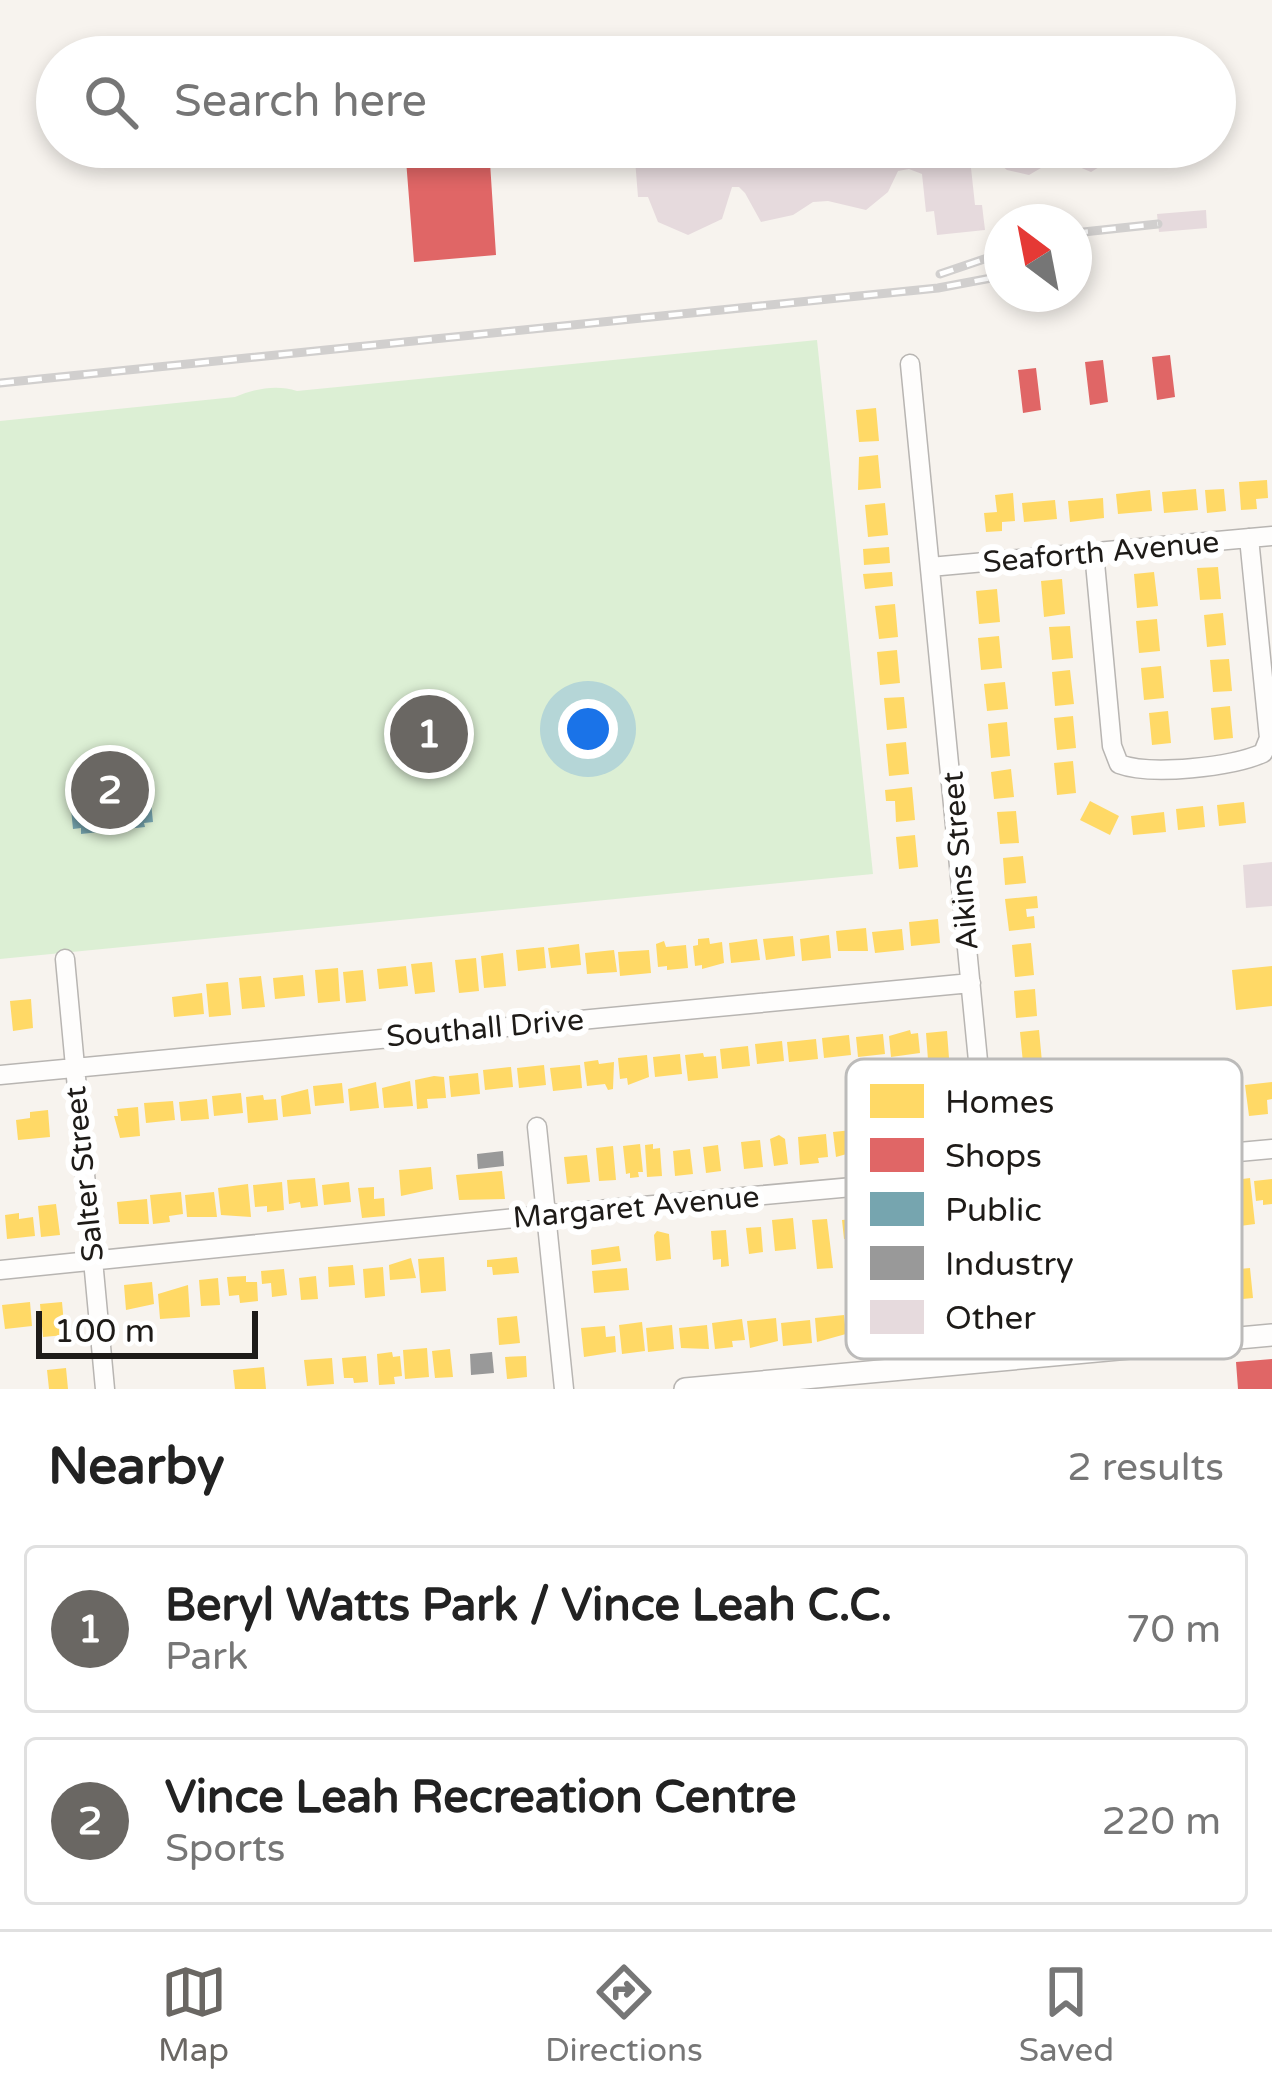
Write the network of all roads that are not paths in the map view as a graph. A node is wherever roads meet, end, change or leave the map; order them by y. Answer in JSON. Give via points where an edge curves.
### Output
{"nodes":[{"id":1,"x":910,"y":364,"type":"dead end"},
{"id":2,"x":1272,"y":536,"type":"edge"},
{"id":3,"x":1249,"y":538,"type":"junction"},
{"id":4,"x":1094,"y":552,"type":"junction"},
{"id":5,"x":930,"y":567,"type":"junction"},
{"id":6,"x":64,"y":959,"type":"dead end"},
{"id":7,"x":971,"y":983,"type":"junction"},
{"id":8,"x":979,"y":1059,"type":"edge"},
{"id":9,"x":73,"y":1067,"type":"junction"},
{"id":10,"x":0,"y":1075,"type":"edge"},
{"id":11,"x":537,"y":1127,"type":"dead end"},
{"id":12,"x":1272,"y":1149,"type":"edge"},
{"id":13,"x":1242,"y":1152,"type":"edge"},
{"id":14,"x":846,"y":1189,"type":"edge"},
{"id":15,"x":546,"y":1215,"type":"junction"},
{"id":16,"x":93,"y":1262,"type":"junction"},
{"id":17,"x":0,"y":1270,"type":"edge"},
{"id":18,"x":1272,"y":1335,"type":"edge"},
{"id":19,"x":1242,"y":1338,"type":"edge"},
{"id":20,"x":997,"y":1359,"type":"edge"},
{"id":21,"x":105,"y":1389,"type":"edge"},
{"id":22,"x":564,"y":1389,"type":"edge"},
{"id":23,"x":685,"y":1389,"type":"edge"}],
"edges":[{"from":1,"to":5,"type":"street","name":"Aikins Street"},
{"from":2,"to":3,"type":"street","name":"Seaforth Avenue"},
{"from":3,"to":4,"type":"street","name":"Seaforth Avenue"},
{"from":3,"to":4,"type":"street","via":[[1269,738],[1263,753],[1245,761],[1137,770],[1119,764]]},
{"from":4,"to":5,"type":"street","name":"Seaforth Avenue"},
{"from":5,"to":7,"type":"street","name":"Aikins Street"},
{"from":6,"to":9,"type":"street","name":"Salter Street"},
{"from":7,"to":8,"type":"street","name":"Aikins Street"},
{"from":7,"to":9,"type":"street","name":"Southall Drive"},
{"from":9,"to":10,"type":"street","name":"Southall Drive"},
{"from":9,"to":16,"type":"street","name":"Salter Street"},
{"from":11,"to":15,"type":"street"},
{"from":12,"to":13,"type":"street","name":"Margaret Avenue"},
{"from":14,"to":15,"type":"street","name":"Margaret Avenue"},
{"from":15,"to":16,"type":"street","name":"Margaret Avenue"},
{"from":15,"to":22,"type":"street"},
{"from":16,"to":17,"type":"street","name":"Margaret Avenue"},
{"from":16,"to":21,"type":"street","name":"Salter Street"},
{"from":18,"to":19,"type":"street"},
{"from":20,"to":23,"type":"street"}]}
